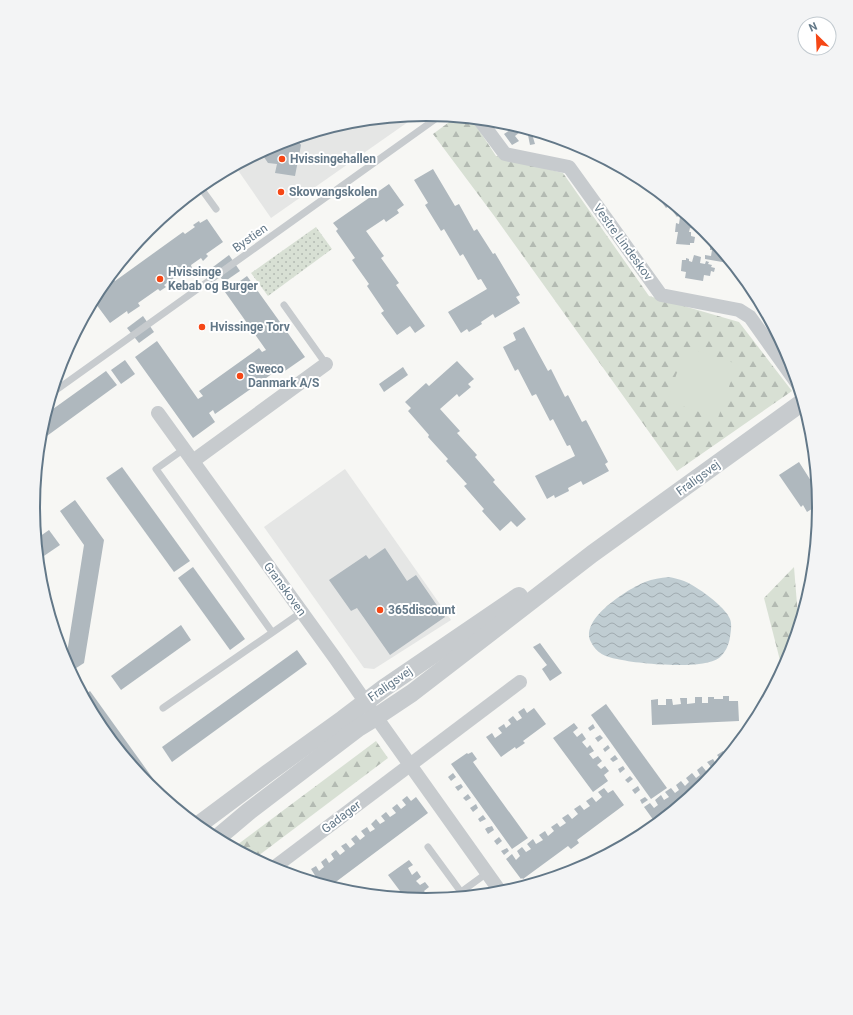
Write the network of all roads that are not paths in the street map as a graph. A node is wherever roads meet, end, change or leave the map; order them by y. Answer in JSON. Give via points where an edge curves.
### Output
{"nodes":[{"id":1,"x":432,"y":121,"type":"edge"},
{"id":2,"x":483,"y":125,"type":"edge"},
{"id":3,"x":204,"y":192,"type":"edge"},
{"id":4,"x":216,"y":209,"type":"dead end"},
{"id":5,"x":284,"y":305,"type":"dead end"},
{"id":6,"x":777,"y":346,"type":"edge"},
{"id":7,"x":326,"y":364,"type":"joint"},
{"id":8,"x":59,"y":388,"type":"edge"},
{"id":9,"x":799,"y":404,"type":"edge"},
{"id":10,"x":158,"y":413,"type":"dead end"},
{"id":11,"x":184,"y":449,"type":"junction"},
{"id":12,"x":193,"y":461,"type":"junction"},
{"id":13,"x":592,"y":554,"type":"junction"},
{"id":14,"x":302,"y":612,"type":"junction"},
{"id":15,"x":272,"y":632,"type":"junction"},
{"id":16,"x":520,"y":682,"type":"dead end"},
{"id":17,"x":365,"y":702,"type":"junction"},
{"id":18,"x":163,"y":708,"type":"dead end"},
{"id":19,"x":376,"y":717,"type":"junction"},
{"id":20,"x":410,"y":765,"type":"junction"},
{"id":21,"x":202,"y":822,"type":"edge"},
{"id":22,"x":221,"y":835,"type":"edge"},
{"id":23,"x":428,"y":847,"type":"dead end"},
{"id":24,"x":278,"y":865,"type":"edge"},
{"id":25,"x":487,"y":873,"type":"junction"},
{"id":26,"x":498,"y":888,"type":"edge"}],
"edges":[{"from":1,"to":8,"type":"lane","name":"Bystien"},
{"from":2,"to":6,"type":"street","name":"Vestre Lindeskov","via":[[505,154],[569,167],[661,295],[739,310],[750,317]]},
{"from":3,"to":4,"type":"lane"},
{"from":5,"to":7,"type":"lane"},
{"from":7,"to":12,"type":"street"},
{"from":9,"to":13,"type":"street","name":"Fraligsvej"},
{"from":10,"to":11,"type":"street","name":"Granskoven"},
{"from":11,"to":12,"type":"street","name":"Granskoven"},
{"from":11,"to":15,"type":"lane","via":[[156,469]]},
{"from":12,"to":14,"type":"street","name":"Granskoven"},
{"from":13,"to":17,"type":"street","name":"Fraligsvej","via":[[523,594]]},
{"from":13,"to":19,"type":"street","name":"Fraligsvej","via":[[412,693]]},
{"from":14,"to":15,"type":"lane"},
{"from":14,"to":17,"type":"street","name":"Granskoven"},
{"from":15,"to":18,"type":"lane"},
{"from":16,"to":20,"type":"street","name":"Gadager"},
{"from":17,"to":19,"type":"street","name":"Granskoven"},
{"from":17,"to":21,"type":"street","name":"Fraligsvej"},
{"from":19,"to":20,"type":"street"},
{"from":19,"to":22,"type":"street","name":"Fraligsvej","via":[[352,732]]},
{"from":20,"to":24,"type":"street","name":"Gadager"},
{"from":20,"to":25,"type":"street"},
{"from":23,"to":25,"type":"lane","via":[[461,892]]},
{"from":25,"to":26,"type":"street"}]}
